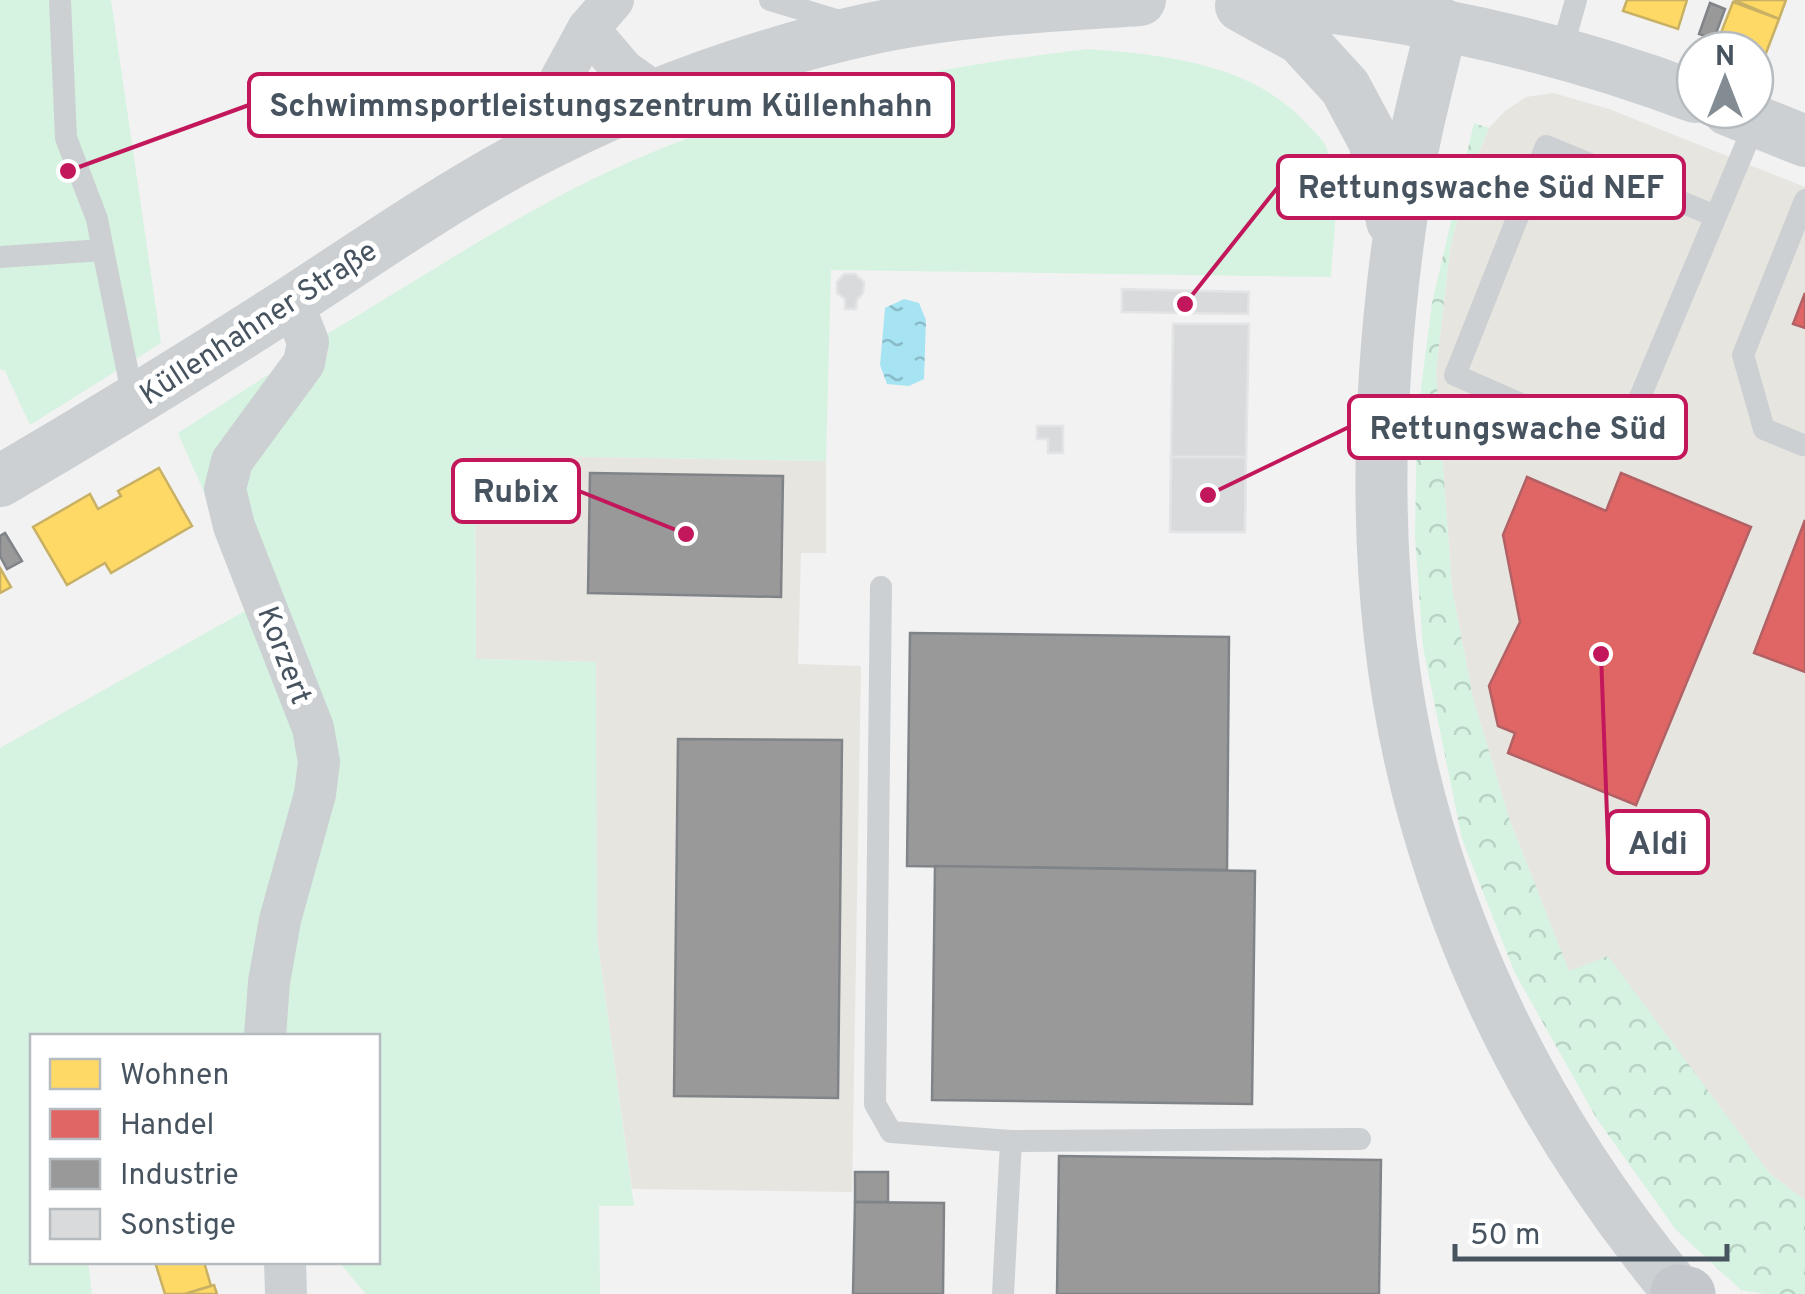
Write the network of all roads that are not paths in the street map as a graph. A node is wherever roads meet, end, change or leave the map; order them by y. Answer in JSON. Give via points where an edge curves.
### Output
{"nodes":[{"id":1,"x":60,"y":0,"type":"edge"},
{"id":2,"x":770,"y":0,"type":"edge"},
{"id":3,"x":1140,"y":0,"type":"edge"},
{"id":4,"x":1230,"y":0,"type":"edge"},
{"id":5,"x":1260,"y":0,"type":"edge"},
{"id":6,"x":1576,"y":0,"type":"edge"},
{"id":7,"x":1080,"y":2,"type":"edge"},
{"id":8,"x":943,"y":7,"type":"edge"},
{"id":9,"x":600,"y":14,"type":"edge"},
{"id":10,"x":1442,"y":24,"type":"junction"},
{"id":11,"x":867,"y":30,"type":"junction"},
{"id":12,"x":1561,"y":53,"type":"junction"},
{"id":13,"x":1675,"y":91,"type":"edge"},
{"id":14,"x":658,"y":95,"type":"junction"},
{"id":15,"x":1775,"y":128,"type":"edge"},
{"id":16,"x":1738,"y":130,"type":"edge"},
{"id":17,"x":1805,"y":140,"type":"edge"},
{"id":18,"x":516,"y":161,"type":"junction"},
{"id":19,"x":1805,"y":200,"type":"edge"},
{"id":20,"x":1716,"y":216,"type":"junction"},
{"id":21,"x":1398,"y":244,"type":"junction"},
{"id":22,"x":103,"y":250,"type":"junction"},
{"id":23,"x":0,"y":257,"type":"edge"},
{"id":24,"x":292,"y":301,"type":"junction"},
{"id":25,"x":134,"y":402,"type":"junction"},
{"id":26,"x":1802,"y":444,"type":"dead end"},
{"id":27,"x":0,"y":481,"type":"edge"},
{"id":28,"x":881,"y":587,"type":"dead end"},
{"id":29,"x":264,"y":1034,"type":"edge"},
{"id":30,"x":1360,"y":1139,"type":"dead end"},
{"id":31,"x":1011,"y":1141,"type":"junction"},
{"id":32,"x":285,"y":1264,"type":"edge"},
{"id":33,"x":286,"y":1294,"type":"edge"},
{"id":34,"x":1003,"y":1294,"type":"edge"},
{"id":35,"x":1673,"y":1294,"type":"edge"}],
"edges":[{"from":1,"to":22,"type":"lane","via":[[66,138]]},
{"from":2,"to":11,"type":"lane"},
{"from":3,"to":7,"type":"street","name":"Küllenhahner Straße"},
{"from":4,"to":21,"type":"street","via":[[1300,39],[1345,87],[1374,141]]},
{"from":5,"to":10,"type":"street"},
{"from":6,"to":12,"type":"lane"},
{"from":7,"to":8,"type":"street","name":"Küllenhahner Straße"},
{"from":8,"to":11,"type":"street","name":"Küllenhahner Straße"},
{"from":9,"to":14,"type":"street","via":[[624,70]]},
{"from":9,"to":18,"type":"street"},
{"from":10,"to":12,"type":"street"},
{"from":10,"to":21,"type":"street"},
{"from":11,"to":14,"type":"street","name":"Küllenhahner Straße"},
{"from":12,"to":13,"type":"street"},
{"from":14,"to":18,"type":"street","name":"Küllenhahner Straße"},
{"from":15,"to":17,"type":"street"},
{"from":16,"to":20,"type":"lane"},
{"from":18,"to":24,"type":"street","name":"Küllenhahner Straße"},
{"from":19,"to":26,"type":"lane","via":[[1742,354],[1764,430]]},
{"from":20,"to":20,"type":"lane","via":[[1619,447],[1455,374],[1546,146]]},
{"from":21,"to":35,"type":"street","via":[[1384,418],[1386,592],[1398,694],[1426,824],[1501,1017],[1570,1145]]},
{"from":22,"to":23,"type":"lane"},
{"from":22,"to":25,"type":"lane"},
{"from":24,"to":25,"type":"street","name":"Küllenhahner Straße"},
{"from":24,"to":29,"type":"street","name":"Korzert","via":[[308,342],[304,363],[232,461],[224,489],[313,728],[318,762],[280,920]]},
{"from":25,"to":27,"type":"street","name":"Küllenhahner Straße"},
{"from":28,"to":31,"type":"lane","via":[[875,1104],[891,1132]]},
{"from":30,"to":31,"type":"lane"},
{"from":31,"to":34,"type":"lane"},
{"from":32,"to":33,"type":"street"}]}
